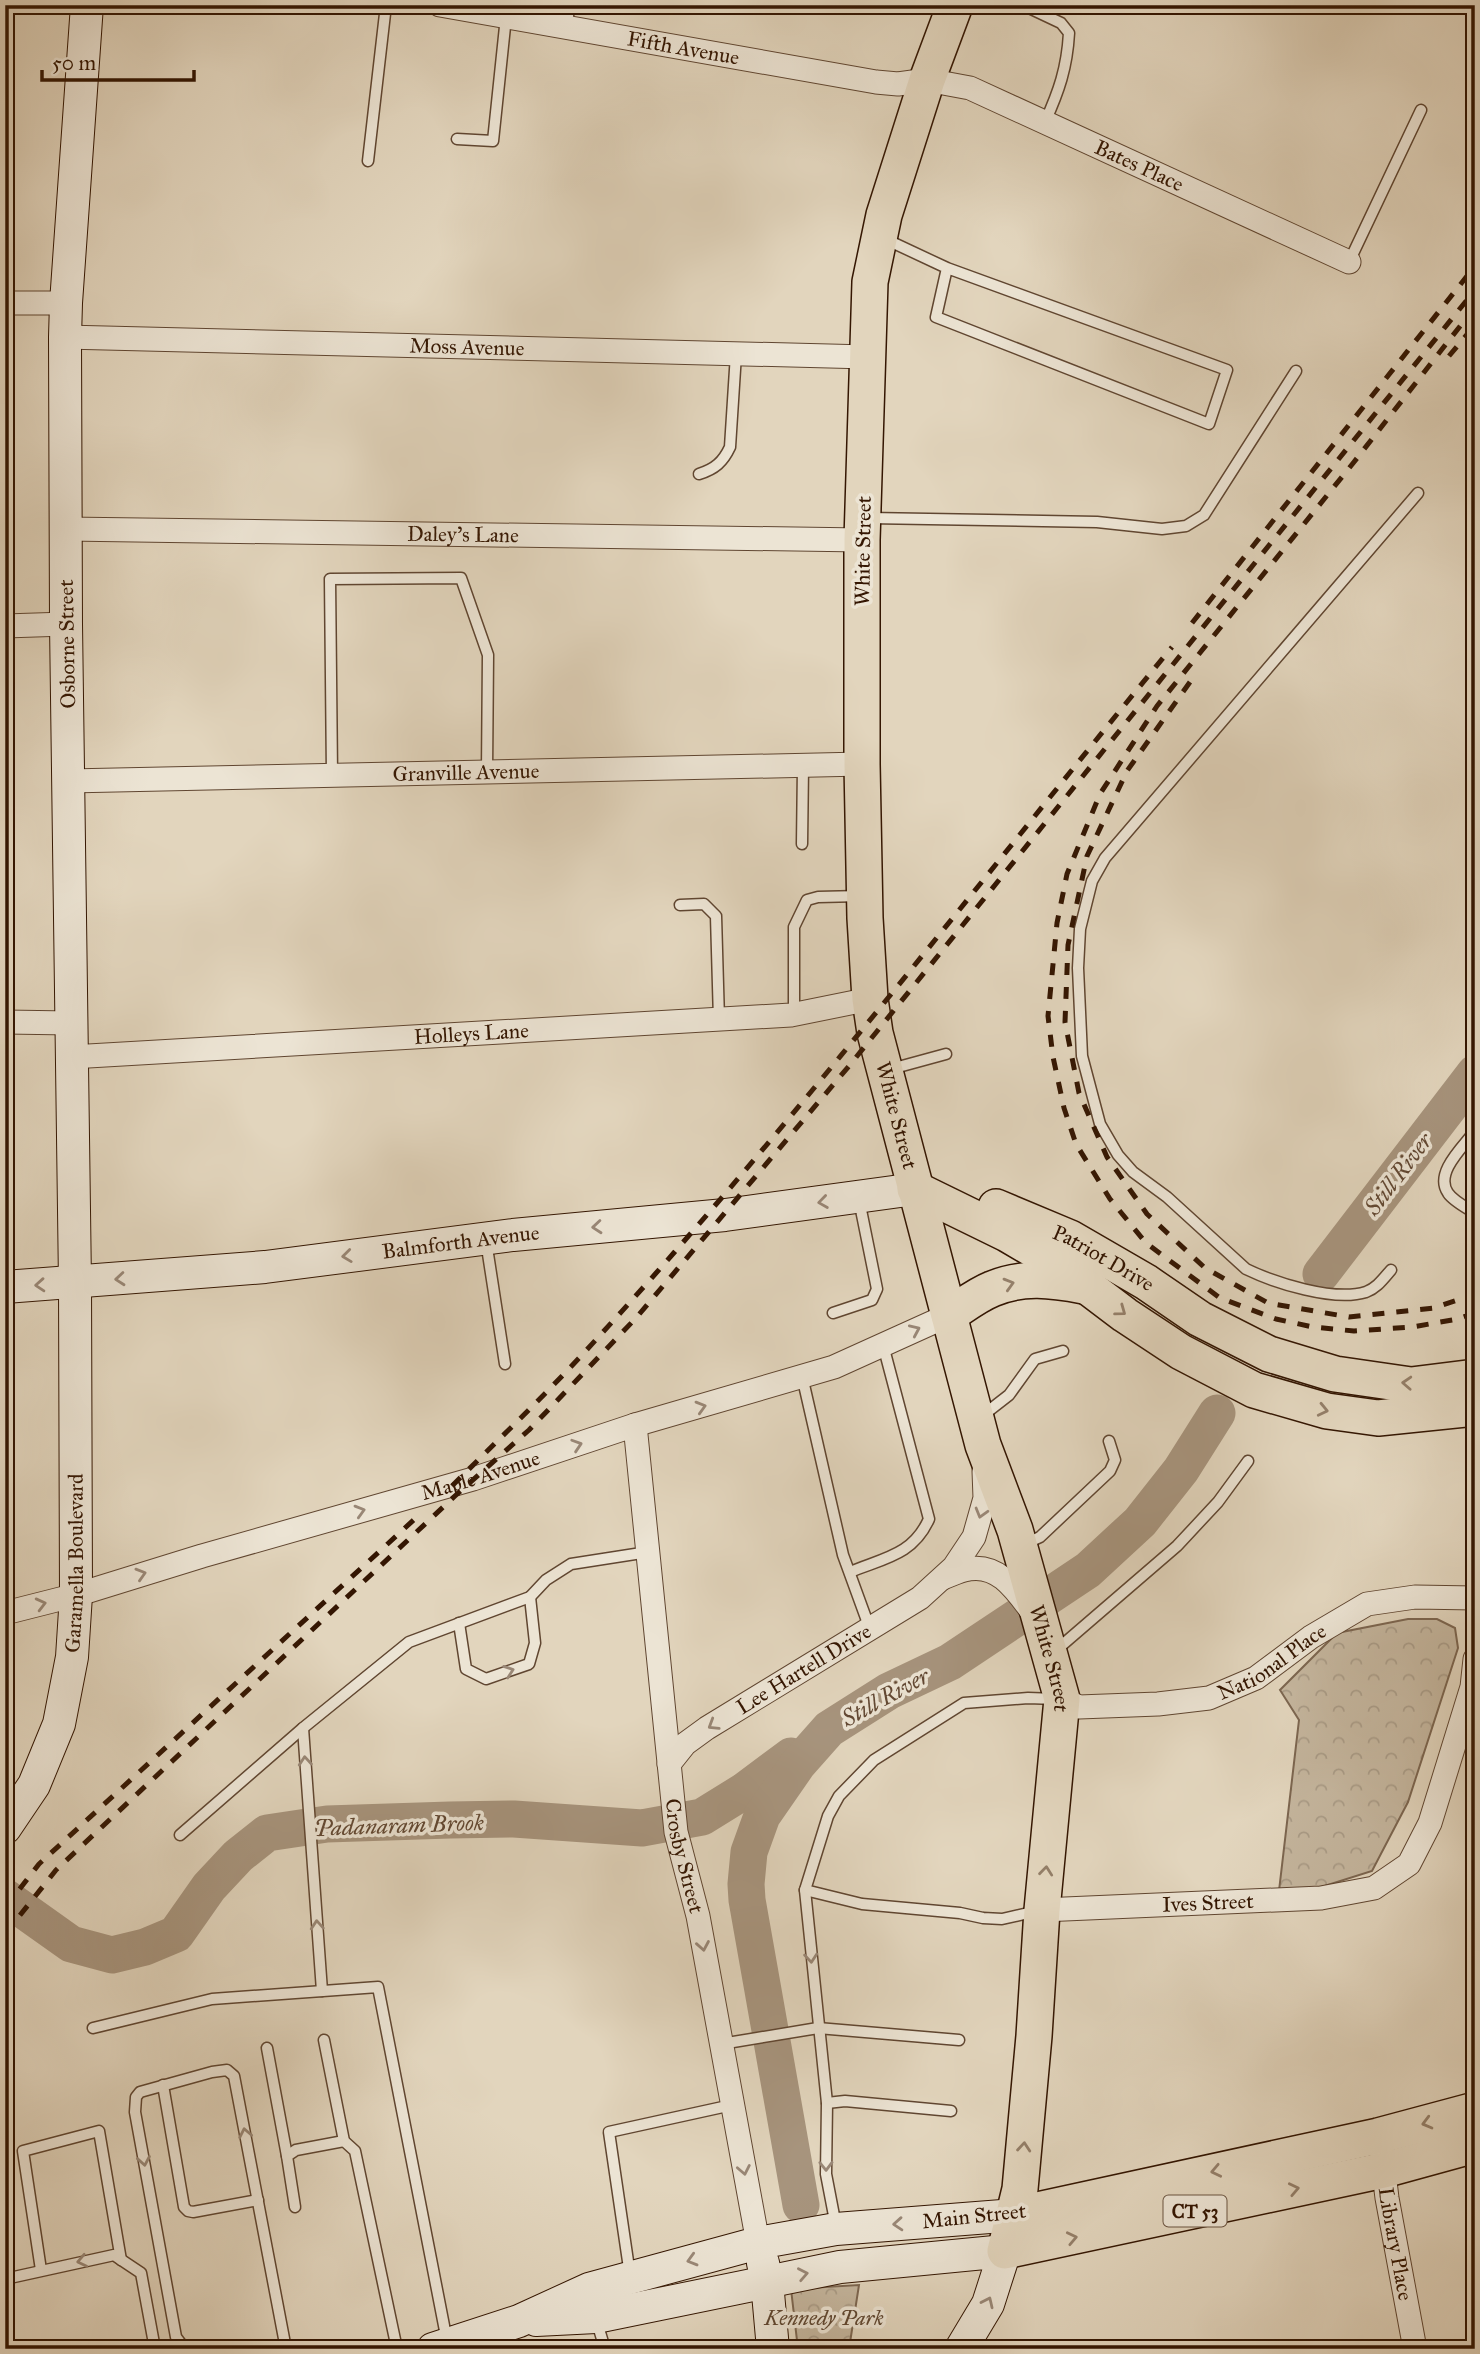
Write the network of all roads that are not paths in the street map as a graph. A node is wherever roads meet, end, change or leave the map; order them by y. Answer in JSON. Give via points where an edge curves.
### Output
{"nodes":[{"id":1,"x":87,"y":5,"type":"edge"},
{"id":2,"x":386,"y":5,"type":"edge"},
{"id":3,"x":440,"y":5,"type":"edge"},
{"id":4,"x":955,"y":5,"type":"edge"},
{"id":5,"x":1025,"y":6,"type":"edge"},
{"id":6,"x":517,"y":14,"type":"edge"},
{"id":7,"x":568,"y":17,"type":"edge"},
{"id":8,"x":927,"y":80,"type":"junction"},
{"id":9,"x":1421,"y":110,"type":"dead end"},
{"id":10,"x":1045,"y":122,"type":"junction"},
{"id":11,"x":457,"y":139,"type":"dead end"},
{"id":12,"x":368,"y":161,"type":"dead end"},
{"id":13,"x":879,"y":236,"type":"junction"},
{"id":14,"x":1349,"y":262,"type":"joint"},
{"id":15,"x":947,"y":268,"type":"junction"},
{"id":16,"x":5,"y":303,"type":"edge"},
{"id":17,"x":66,"y":303,"type":"junction"},
{"id":18,"x":65,"y":337,"type":"junction"},
{"id":19,"x":736,"y":354,"type":"junction"},
{"id":20,"x":868,"y":357,"type":"junction"},
{"id":21,"x":1296,"y":371,"type":"dead end"},
{"id":22,"x":699,"y":474,"type":"dead end"},
{"id":23,"x":1418,"y":493,"type":"dead end"},
{"id":24,"x":66,"y":528,"type":"junction"},
{"id":25,"x":862,"y":529,"type":"junction"},
{"id":26,"x":66,"y":624,"type":"junction"},
{"id":27,"x":5,"y":626,"type":"edge"},
{"id":28,"x":862,"y":764,"type":"junction"},
{"id":29,"x":803,"y":766,"type":"junction"},
{"id":30,"x":487,"y":772,"type":"junction"},
{"id":31,"x":332,"y":775,"type":"junction"},
{"id":32,"x":69,"y":781,"type":"junction"},
{"id":33,"x":802,"y":844,"type":"dead end"},
{"id":34,"x":864,"y":896,"type":"junction"},
{"id":35,"x":680,"y":905,"type":"dead end"},
{"id":36,"x":870,"y":999,"type":"junction"},
{"id":37,"x":794,"y":1015,"type":"junction"},
{"id":38,"x":719,"y":1020,"type":"junction"},
{"id":39,"x":5,"y":1022,"type":"edge"},
{"id":40,"x":71,"y":1023,"type":"junction"},
{"id":41,"x":946,"y":1054,"type":"dead end"},
{"id":42,"x":71,"y":1057,"type":"junction"},
{"id":43,"x":885,"y":1071,"type":"junction"},
{"id":44,"x":1475,"y":1131,"type":"edge"},
{"id":45,"x":915,"y":1189,"type":"junction"},
{"id":46,"x":858,"y":1197,"type":"junction"},
{"id":47,"x":1475,"y":1213,"type":"edge"},
{"id":48,"x":486,"y":1238,"type":"junction"},
{"id":49,"x":1391,"y":1270,"type":"dead end"},
{"id":50,"x":75,"y":1283,"type":"junction"},
{"id":51,"x":1087,"y":1286,"type":"junction"},
{"id":52,"x":5,"y":1287,"type":"edge"},
{"id":53,"x":833,"y":1313,"type":"dead end"},
{"id":54,"x":949,"y":1315,"type":"junction"},
{"id":55,"x":883,"y":1345,"type":"junction"},
{"id":56,"x":1063,"y":1351,"type":"dead end"},
{"id":57,"x":505,"y":1364,"type":"dead end"},
{"id":58,"x":802,"y":1376,"type":"junction"},
{"id":59,"x":1475,"y":1377,"type":"edge"},
{"id":60,"x":1475,"y":1408,"type":"edge"},
{"id":61,"x":635,"y":1425,"type":"junction"},
{"id":62,"x":980,"y":1433,"type":"junction"},
{"id":63,"x":1109,"y":1441,"type":"dead end"},
{"id":64,"x":1248,"y":1461,"type":"dead end"},
{"id":65,"x":648,"y":1552,"type":"junction"},
{"id":66,"x":1018,"y":1565,"type":"junction"},
{"id":67,"x":850,"y":1572,"type":"junction"},
{"id":68,"x":942,"y":1578,"type":"junction"},
{"id":69,"x":76,"y":1595,"type":"junction"},
{"id":70,"x":530,"y":1597,"type":"junction"},
{"id":71,"x":1475,"y":1598,"type":"edge"},
{"id":72,"x":5,"y":1613,"type":"edge"},
{"id":73,"x":459,"y":1623,"type":"junction"},
{"id":74,"x":870,"y":1629,"type":"junction"},
{"id":75,"x":1046,"y":1640,"type":"junction"},
{"id":76,"x":1475,"y":1659,"type":"edge"},
{"id":77,"x":1062,"y":1699,"type":"junction"},
{"id":78,"x":303,"y":1728,"type":"junction"},
{"id":79,"x":670,"y":1772,"type":"junction"},
{"id":80,"x":5,"y":1828,"type":"edge"},
{"id":81,"x":180,"y":1835,"type":"dead end"},
{"id":82,"x":805,"y":1890,"type":"junction"},
{"id":83,"x":1042,"y":1910,"type":"junction"},
{"id":84,"x":322,"y":1991,"type":"junction"},
{"id":85,"x":93,"y":2028,"type":"dead end"},
{"id":86,"x":818,"y":2028,"type":"junction"},
{"id":87,"x":959,"y":2039,"type":"dead end"},
{"id":88,"x":324,"y":2040,"type":"dead end"},
{"id":89,"x":721,"y":2044,"type":"junction"},
{"id":90,"x":267,"y":2048,"type":"dead end"},
{"id":91,"x":163,"y":2085,"type":"junction"},
{"id":92,"x":827,"y":2103,"type":"junction"},
{"id":93,"x":732,"y":2105,"type":"junction"},
{"id":94,"x":1475,"y":2110,"type":"edge"},
{"id":95,"x":951,"y":2111,"type":"dead end"},
{"id":96,"x":344,"y":2141,"type":"junction"},
{"id":97,"x":1475,"y":2146,"type":"edge"},
{"id":98,"x":1381,"y":2153,"type":"junction"},
{"id":99,"x":287,"y":2156,"type":"junction"},
{"id":100,"x":258,"y":2200,"type":"junction"},
{"id":101,"x":295,"y":2207,"type":"dead end"},
{"id":102,"x":1015,"y":2215,"type":"junction"},
{"id":103,"x":836,"y":2228,"type":"junction"},
{"id":104,"x":758,"y":2243,"type":"junction"},
{"id":105,"x":1005,"y":2251,"type":"junction"},
{"id":106,"x":121,"y":2260,"type":"junction"},
{"id":107,"x":41,"y":2270,"type":"junction"},
{"id":108,"x":631,"y":2277,"type":"junction"},
{"id":109,"x":5,"y":2279,"type":"edge"},
{"id":110,"x":767,"y":2282,"type":"junction"},
{"id":111,"x":596,"y":2317,"type":"junction"},
{"id":112,"x":519,"y":2321,"type":"junction"},
{"id":113,"x":440,"y":2346,"type":"edge"},
{"id":114,"x":155,"y":2349,"type":"edge"},
{"id":115,"x":185,"y":2349,"type":"edge"},
{"id":116,"x":286,"y":2349,"type":"edge"},
{"id":117,"x":397,"y":2349,"type":"edge"},
{"id":118,"x":604,"y":2349,"type":"edge"},
{"id":119,"x":773,"y":2349,"type":"edge"},
{"id":120,"x":961,"y":2349,"type":"edge"},
{"id":121,"x":1415,"y":2349,"type":"edge"}],
"edges":[{"from":1,"to":17,"type":"main road","name":"Osborne Street"},
{"from":2,"to":12,"type":"lane"},
{"from":3,"to":6,"type":"street","name":"Fifth Avenue"},
{"from":4,"to":8,"type":"main road","name":"White Street"},
{"from":5,"to":10,"type":"lane","via":[[1061,23],[1069,33],[1063,83]]},
{"from":6,"to":7,"type":"street","name":"Fifth Avenue"},
{"from":6,"to":11,"type":"lane","via":[[493,141]]},
{"from":7,"to":8,"type":"street","name":"Fifth Avenue","via":[[876,82]]},
{"from":8,"to":10,"type":"street","name":"Bates Place","via":[[970,88]]},
{"from":8,"to":13,"type":"main road","name":"White Street"},
{"from":9,"to":14,"type":"lane"},
{"from":10,"to":14,"type":"street","name":"Bates Place"},
{"from":13,"to":15,"type":"lane"},
{"from":13,"to":20,"type":"main road","name":"White Street","via":[[870,282]]},
{"from":15,"to":15,"type":"lane","via":[[936,317],[1209,424],[1227,370]]},
{"from":16,"to":17,"type":"street"},
{"from":17,"to":18,"type":"main road","name":"Osborne Street"},
{"from":18,"to":19,"type":"street","name":"Moss Avenue"},
{"from":18,"to":24,"type":"main road","name":"Osborne Street"},
{"from":19,"to":20,"type":"street","name":"Moss Avenue"},
{"from":19,"to":22,"type":"lane","via":[[730,447],[714,469]]},
{"from":20,"to":25,"type":"main road","name":"White Street"},
{"from":21,"to":25,"type":"lane","via":[[1204,514],[1186,526],[1162,529],[1097,522]]},
{"from":23,"to":49,"type":"lane","via":[[1105,858],[1089,893],[1078,958],[1082,1056],[1100,1124],[1133,1172],[1246,1269],[1259,1275],[1339,1295],[1367,1291]]},
{"from":24,"to":25,"type":"street","name":"Daley's Lane"},
{"from":24,"to":26,"type":"main road","name":"Osborne Street"},
{"from":25,"to":28,"type":"main road","name":"White Street"},
{"from":26,"to":27,"type":"street"},
{"from":26,"to":32,"type":"main road","name":"Osborne Street"},
{"from":28,"to":29,"type":"street","name":"Granville Avenue"},
{"from":28,"to":34,"type":"main road","name":"White Street"},
{"from":29,"to":30,"type":"street","name":"Granville Avenue"},
{"from":29,"to":33,"type":"lane"},
{"from":30,"to":31,"type":"street","name":"Granville Avenue"},
{"from":30,"to":31,"type":"lane","via":[[488,656],[461,578],[330,579]]},
{"from":31,"to":32,"type":"street","name":"Granville Avenue"},
{"from":32,"to":40,"type":"main road","name":"Osborne Street"},
{"from":34,"to":36,"type":"main road","name":"White Street"},
{"from":34,"to":37,"type":"lane","via":[[807,900],[794,927]]},
{"from":35,"to":38,"type":"lane","via":[[704,904],[716,916]]},
{"from":36,"to":37,"type":"street","name":"Holleys Lane"},
{"from":36,"to":43,"type":"main road","name":"White Street"},
{"from":37,"to":38,"type":"street","name":"Holleys Lane"},
{"from":38,"to":42,"type":"street","name":"Holleys Lane"},
{"from":39,"to":40,"type":"street"},
{"from":40,"to":42,"type":"main road","name":"Osborne Street"},
{"from":41,"to":43,"type":"lane"},
{"from":42,"to":50,"type":"main road","name":"Osborne Street"},
{"from":43,"to":45,"type":"main road","name":"White Street"},
{"from":44,"to":47,"type":"lane","via":[[1445,1171],[1444,1184],[1448,1195]]},
{"from":45,"to":46,"type":"main road","name":"Balmforth Avenue"},
{"from":45,"to":51,"type":"main road","name":"Patriot Drive","via":[[1007,1234]]},
{"from":45,"to":54,"type":"main road","name":"White Street"},
{"from":59,"to":45,"type":"main road","name":"Patriot Drive","one_way":true,"via":[[1411,1384],[1335,1374],[1269,1354],[1200,1319],[1070,1238],[959,1195]]},
{"from":46,"to":48,"type":"main road","name":"Balmforth Avenue","one_way":true},
{"from":46,"to":53,"type":"lane","via":[[877,1289],[872,1300]]},
{"from":48,"to":50,"type":"main road","name":"Balmforth Avenue","one_way":true,"via":[[265,1267]]},
{"from":48,"to":57,"type":"lane"},
{"from":50,"to":52,"type":"main road","name":"Balmforth Avenue","one_way":true},
{"from":50,"to":69,"type":"main road","name":"Garamella Boulevard"},
{"from":54,"to":51,"type":"main road","name":"Patriot Drive","one_way":true,"via":[[991,1289],[1025,1280]]},
{"from":51,"to":60,"type":"main road","name":"Patriot Drive","one_way":true,"via":[[1181,1352],[1254,1390],[1326,1411],[1378,1418]]},
{"from":55,"to":54,"type":"street","name":"Maple Avenue","one_way":true},
{"from":54,"to":62,"type":"main road","name":"White Street"},
{"from":55,"to":58,"type":"street","name":"Maple Avenue"},
{"from":55,"to":67,"type":"lane","via":[[929,1518],[922,1535],[908,1549]]},
{"from":56,"to":62,"type":"lane","via":[[1035,1359]]},
{"from":61,"to":58,"type":"street","name":"Maple Avenue","one_way":true},
{"from":58,"to":67,"type":"lane"},
{"from":61,"to":65,"type":"street","name":"Crosby Street"},
{"from":69,"to":61,"type":"street","name":"Maple Avenue","one_way":true,"via":[[473,1479]]},
{"from":62,"to":66,"type":"main road","name":"White Street"},
{"from":62,"to":68,"type":"street","name":"Lee Hartell Drive","one_way":true,"via":[[985,1498],[974,1537]]},
{"from":63,"to":66,"type":"lane","via":[[1115,1461],[1110,1471],[1040,1536]]},
{"from":64,"to":75,"type":"lane","via":[[1177,1546]]},
{"from":65,"to":70,"type":"lane","via":[[571,1564]]},
{"from":65,"to":79,"type":"street","name":"Crosby Street"},
{"from":66,"to":68,"type":"street","name":"Lee Hartell Drive","via":[[990,1571],[970,1569]]},
{"from":66,"to":75,"type":"main road","name":"White Street"},
{"from":67,"to":74,"type":"lane"},
{"from":68,"to":74,"type":"street","name":"Lee Hartell Drive","via":[[920,1598]]},
{"from":72,"to":69,"type":"street","name":"Maple Avenue","one_way":true},
{"from":69,"to":80,"type":"main road","name":"Garamella Boulevard","via":[[72,1657],[60,1724],[34,1785]]},
{"from":70,"to":73,"type":"lane"},
{"from":73,"to":70,"type":"lane","one_way":true,"via":[[466,1669],[486,1679],[529,1664],[535,1643]]},
{"from":71,"to":77,"type":"street","name":"National Place","via":[[1415,1597],[1367,1604],[1311,1637],[1256,1678],[1209,1698],[1079,1707]]},
{"from":73,"to":78,"type":"lane","via":[[409,1642]]},
{"from":74,"to":79,"type":"street","name":"Lee Hartell Drive","one_way":true,"via":[[707,1728],[685,1744]]},
{"from":75,"to":77,"type":"main road","name":"White Street"},
{"from":76,"to":83,"type":"street","name":"Ives Street","via":[[1472,1687],[1430,1823],[1409,1864],[1374,1888],[1321,1898]]},
{"from":77,"to":82,"type":"lane","via":[[964,1703],[874,1760],[839,1796],[828,1816]]},
{"from":83,"to":77,"type":"main road","name":"White Street","one_way":true},
{"from":78,"to":81,"type":"lane"},
{"from":84,"to":78,"type":"lane","one_way":true},
{"from":79,"to":89,"type":"street","name":"Crosby Street","one_way":true,"via":[[676,1832],[698,1916]]},
{"from":82,"to":83,"type":"lane","via":[[862,1904],[982,1918],[1002,1919]]},
{"from":82,"to":86,"type":"lane","one_way":true},
{"from":102,"to":83,"type":"main road","name":"White Street","one_way":true},
{"from":84,"to":85,"type":"lane","via":[[212,1999]]},
{"from":84,"to":113,"type":"lane","via":[[378,1987]]},
{"from":86,"to":87,"type":"lane"},
{"from":86,"to":89,"type":"lane"},
{"from":86,"to":92,"type":"lane"},
{"from":88,"to":96,"type":"lane"},
{"from":89,"to":93,"type":"street","name":"Crosby Street"},
{"from":90,"to":99,"type":"lane"},
{"from":91,"to":100,"type":"lane","via":[[184,2207],[193,2212]]},
{"from":100,"to":91,"type":"lane","one_way":true,"via":[[234,2076],[227,2070]]},
{"from":91,"to":115,"type":"lane","one_way":true,"via":[[140,2092],[135,2112],[176,2337]]},
{"from":92,"to":95,"type":"lane"},
{"from":92,"to":103,"type":"lane","one_way":true,"via":[[826,2174]]},
{"from":93,"to":104,"type":"street","name":"Crosby Street","one_way":true},
{"from":93,"to":108,"type":"lane","via":[[609,2132]]},
{"from":94,"to":98,"type":"main road","name":"Main Street","number":"CT 53","one_way":true},
{"from":96,"to":99,"type":"lane","via":[[296,2150]]},
{"from":96,"to":117,"type":"lane","via":[[355,2151]]},
{"from":97,"to":98,"type":"main road","name":"Main Street","number":"CT 53"},
{"from":98,"to":102,"type":"main road","name":"Main Street","number":"CT 53","one_way":true},
{"from":105,"to":98,"type":"main road","name":"Main Street","number":"CT 53","one_way":true},
{"from":98,"to":121,"type":"street","name":"Library Place"},
{"from":99,"to":101,"type":"lane"},
{"from":100,"to":116,"type":"lane"},
{"from":102,"to":103,"type":"main road","name":"Main Street","number":"CT 53","one_way":true},
{"from":102,"to":105,"type":"main road","name":"White Street"},
{"from":103,"to":104,"type":"main road","name":"Main Street","number":"CT 53"},
{"from":104,"to":108,"type":"main road","name":"Main Street","number":"CT 53","one_way":true},
{"from":104,"to":110,"type":"main road","name":"Crosby Street"},
{"from":110,"to":105,"type":"main road","name":"Main Street","number":"CT 53","one_way":true,"via":[[839,2267]]},
{"from":120,"to":105,"type":"main road","one_way":true,"via":[[988,2304]]},
{"from":106,"to":107,"type":"lane","one_way":true,"via":[[114,2255]]},
{"from":106,"to":107,"type":"lane","via":[[99,2131],[23,2151]]},
{"from":106,"to":114,"type":"lane","via":[[141,2273]]},
{"from":107,"to":109,"type":"lane"},
{"from":108,"to":112,"type":"main road","name":"Main Street","number":"CT 53","via":[[589,2289]]},
{"from":110,"to":111,"type":"main road","name":"Main Street","number":"CT 53"},
{"from":110,"to":119,"type":"main road","name":"Crosby Street"},
{"from":111,"to":112,"type":"main road","name":"Main Street","number":"CT 53"},
{"from":111,"to":118,"type":"lane"},
{"from":112,"to":113,"type":"main road","name":"Main Street","number":"CT 53"}]}
